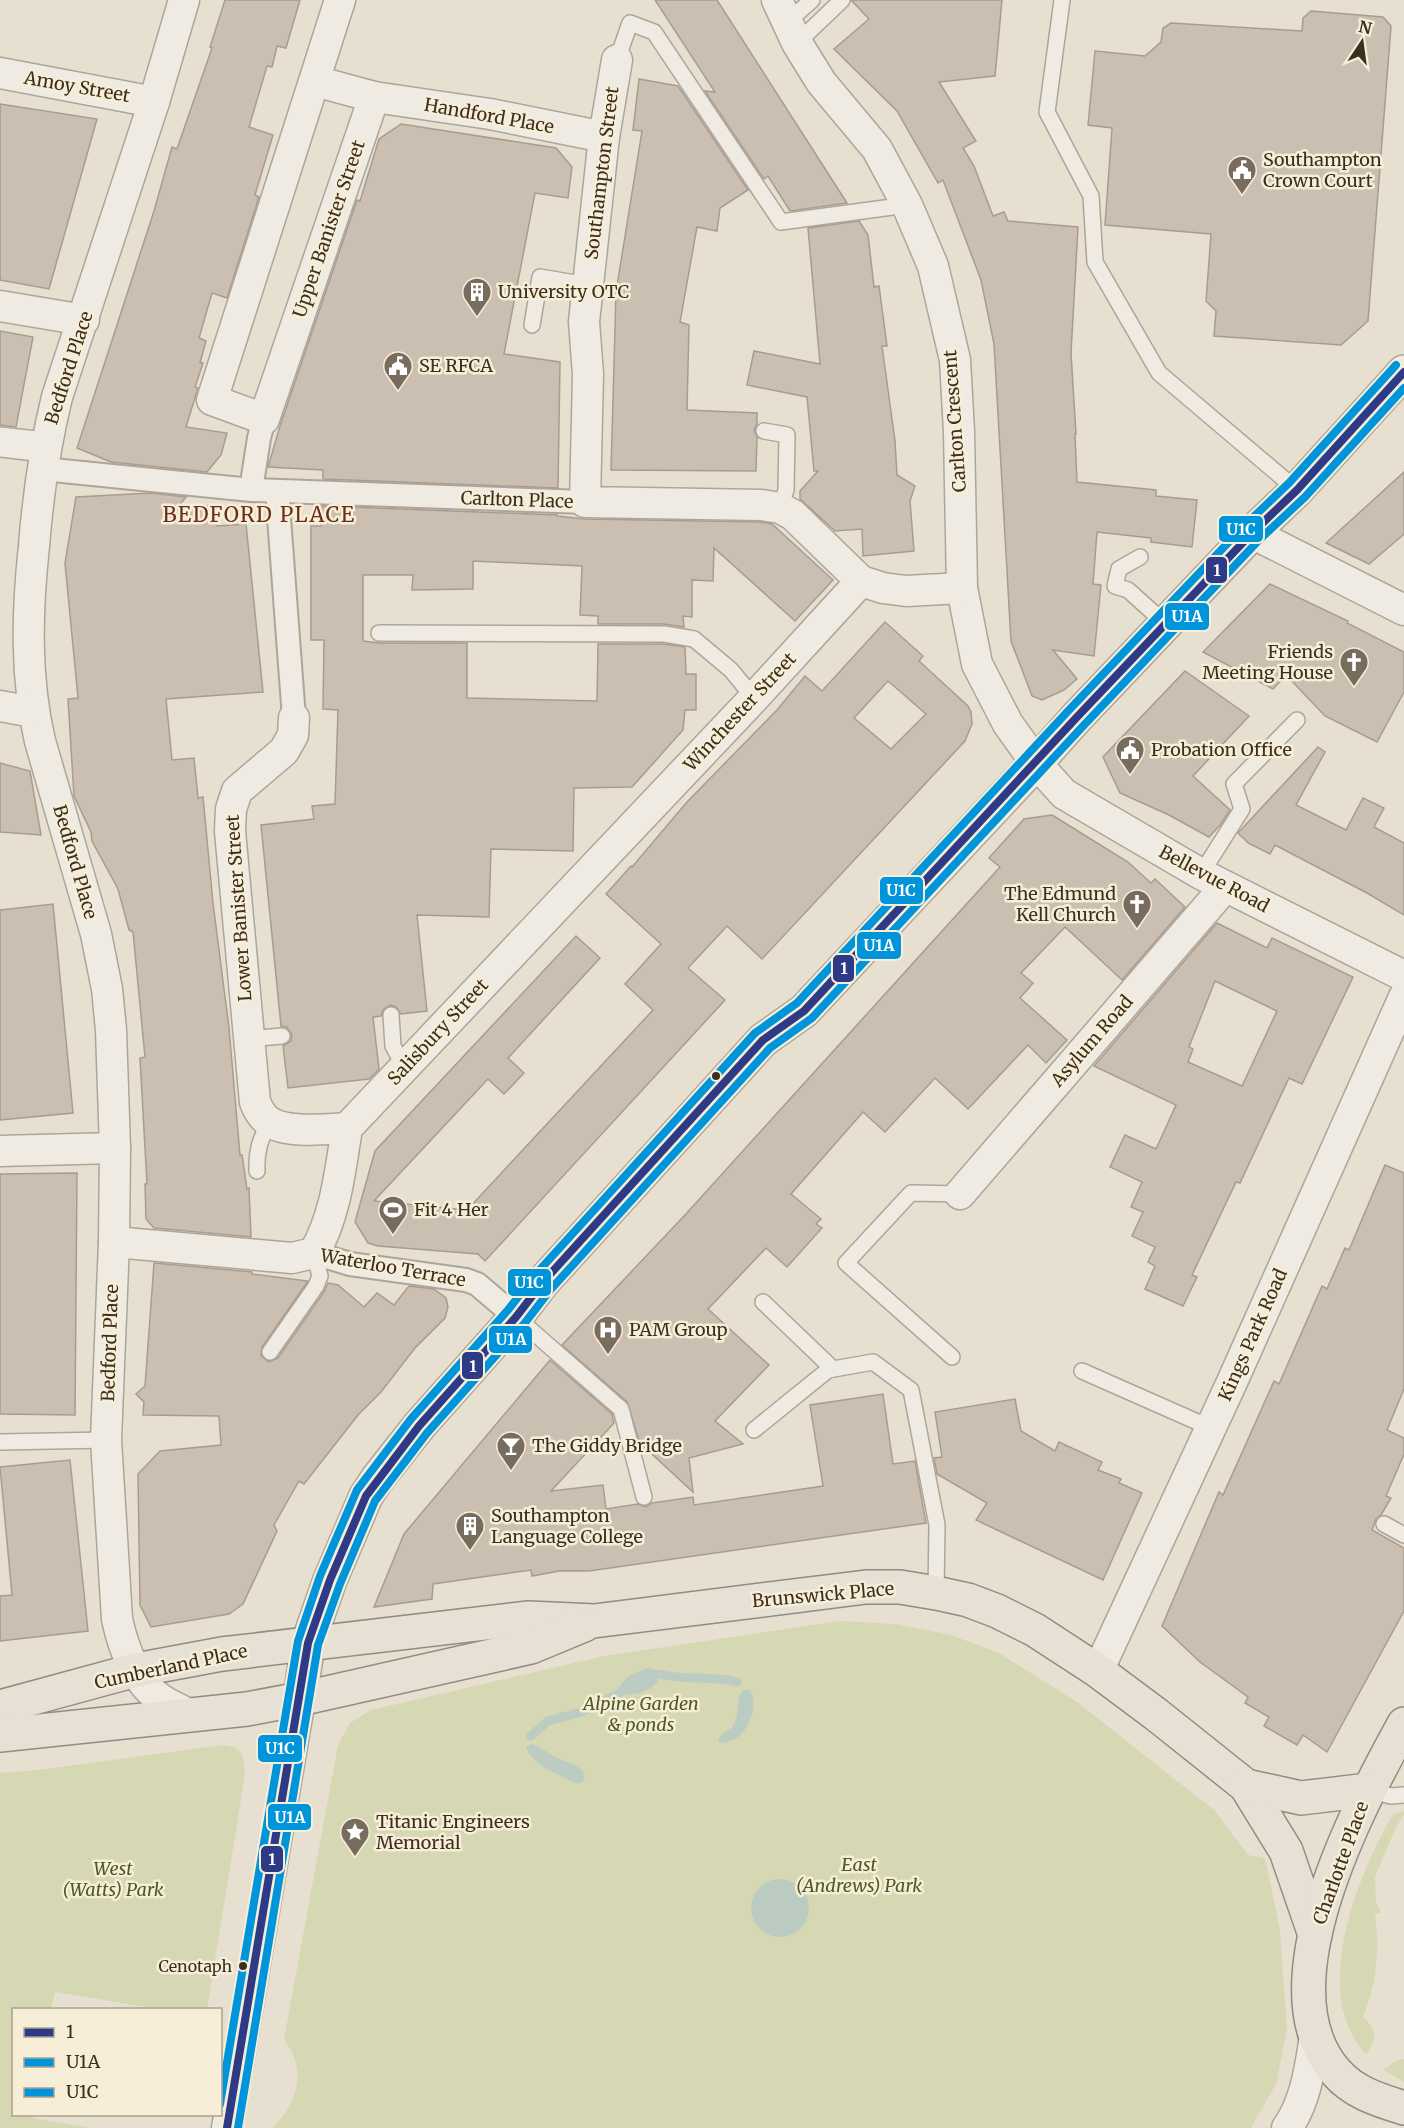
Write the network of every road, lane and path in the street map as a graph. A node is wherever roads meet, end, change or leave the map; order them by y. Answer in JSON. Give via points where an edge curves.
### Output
{"nodes":[{"id":1,"x":184,"y":0,"type":"edge"},
{"id":2,"x":340,"y":0,"type":"edge"},
{"id":3,"x":812,"y":0,"type":"edge"},
{"id":4,"x":842,"y":0,"type":"edge"},
{"id":5,"x":1062,"y":0,"type":"edge"},
{"id":6,"x":787,"y":22,"type":"edge"},
{"id":7,"x":617,"y":60,"type":"joint"},
{"id":8,"x":0,"y":73,"type":"edge"},
{"id":9,"x":315,"y":81,"type":"junction"},
{"id":10,"x":374,"y":97,"type":"junction"},
{"id":11,"x":154,"y":102,"type":"junction"},
{"id":12,"x":604,"y":137,"type":"junction"},
{"id":13,"x":908,"y":205,"type":"junction"},
{"id":14,"x":587,"y":285,"type":"junction"},
{"id":15,"x":0,"y":306,"type":"edge"},
{"id":16,"x":84,"y":320,"type":"junction"},
{"id":17,"x":532,"y":325,"type":"dead end"},
{"id":18,"x":1404,"y":372,"type":"edge"},
{"id":19,"x":264,"y":419,"type":"junction"},
{"id":20,"x":764,"y":431,"type":"dead end"},
{"id":21,"x":0,"y":435,"type":"edge"},
{"id":22,"x":0,"y":449,"type":"edge"},
{"id":23,"x":44,"y":454,"type":"junction"},
{"id":24,"x":1298,"y":489,"type":"junction"},
{"id":25,"x":251,"y":490,"type":"junction"},
{"id":26,"x":277,"y":491,"type":"junction"},
{"id":27,"x":585,"y":502,"type":"junction"},
{"id":28,"x":780,"y":508,"type":"junction"},
{"id":29,"x":1252,"y":533,"type":"junction"},
{"id":30,"x":1140,"y":557,"type":"dead end"},
{"id":31,"x":861,"y":580,"type":"junction"},
{"id":32,"x":962,"y":588,"type":"junction"},
{"id":33,"x":1404,"y":610,"type":"edge"},
{"id":34,"x":1166,"y":624,"type":"junction"},
{"id":35,"x":379,"y":633,"type":"dead end"},
{"id":36,"x":754,"y":698,"type":"junction"},
{"id":37,"x":0,"y":706,"type":"edge"},
{"id":38,"x":33,"y":712,"type":"junction"},
{"id":39,"x":294,"y":718,"type":"joint"},
{"id":40,"x":1297,"y":720,"type":"dead end"},
{"id":41,"x":1036,"y":763,"type":"junction"},
{"id":42,"x":618,"y":841,"type":"joint"},
{"id":43,"x":1213,"y":881,"type":"junction"},
{"id":44,"x":1404,"y":976,"type":"edge"},
{"id":45,"x":1404,"y":997,"type":"edge"},
{"id":46,"x":391,"y":1015,"type":"dead end"},
{"id":47,"x":282,"y":1036,"type":"dead end"},
{"id":48,"x":248,"y":1039,"type":"junction"},
{"id":49,"x":405,"y":1068,"type":"junction"},
{"id":50,"x":269,"y":1122,"type":"junction"},
{"id":51,"x":347,"y":1128,"type":"junction"},
{"id":52,"x":115,"y":1148,"type":"junction"},
{"id":53,"x":0,"y":1151,"type":"edge"},
{"id":54,"x":257,"y":1172,"type":"dead end"},
{"id":55,"x":960,"y":1194,"type":"joint"},
{"id":56,"x":114,"y":1242,"type":"junction"},
{"id":57,"x":314,"y":1253,"type":"junction"},
{"id":58,"x":763,"y":1302,"type":"dead end"},
{"id":59,"x":516,"y":1317,"type":"junction"},
{"id":60,"x":270,"y":1352,"type":"dead end"},
{"id":61,"x":952,"y":1356,"type":"dead end"},
{"id":62,"x":833,"y":1369,"type":"junction"},
{"id":63,"x":1082,"y":1371,"type":"dead end"},
{"id":64,"x":1211,"y":1428,"type":"junction"},
{"id":65,"x":754,"y":1430,"type":"dead end"},
{"id":66,"x":106,"y":1440,"type":"junction"},
{"id":67,"x":0,"y":1442,"type":"edge"},
{"id":68,"x":644,"y":1497,"type":"dead end"},
{"id":69,"x":1384,"y":1524,"type":"dead end"},
{"id":70,"x":1404,"y":1535,"type":"edge"},
{"id":71,"x":936,"y":1593,"type":"junction"},
{"id":72,"x":594,"y":1621,"type":"junction"},
{"id":73,"x":308,"y":1643,"type":"junction"},
{"id":74,"x":136,"y":1670,"type":"junction"},
{"id":75,"x":1098,"y":1671,"type":"junction"},
{"id":76,"x":300,"y":1699,"type":"junction"},
{"id":77,"x":0,"y":1707,"type":"edge"},
{"id":78,"x":191,"y":1715,"type":"junction"},
{"id":79,"x":1404,"y":1724,"type":"edge"},
{"id":80,"x":0,"y":1735,"type":"edge"},
{"id":81,"x":1246,"y":1786,"type":"junction"},
{"id":82,"x":1368,"y":1790,"type":"junction"},
{"id":83,"x":1404,"y":1795,"type":"edge"},
{"id":84,"x":1315,"y":1935,"type":"junction"},
{"id":85,"x":1314,"y":2036,"type":"junction"},
{"id":86,"x":1404,"y":2108,"type":"edge"},
{"id":87,"x":227,"y":2128,"type":"edge"},
{"id":88,"x":1287,"y":2128,"type":"edge"}],
"edges":[{"from":1,"to":11,"type":"street","name":"Bedford Place"},
{"from":2,"to":9,"type":"street"},
{"from":3,"to":6,"type":"lane"},
{"from":4,"to":6,"type":"lane"},
{"from":5,"to":24,"type":"lane","via":[[1047,112],[1091,195],[1095,261],[1159,373]]},
{"from":6,"to":13,"type":"street","name":"Carlton Crescent","via":[[821,82],[877,148]]},
{"from":7,"to":12,"type":"street","name":"Southampton Street"},
{"from":7,"to":13,"type":"lane","via":[[630,23],[654,32],[781,222]]},
{"from":8,"to":11,"type":"street","name":"Amoy Street"},
{"from":9,"to":10,"type":"street"},
{"from":9,"to":19,"type":"street","via":[[212,400]]},
{"from":10,"to":12,"type":"street","name":"Handford Place","via":[[490,114]]},
{"from":10,"to":19,"type":"street","name":"Upper Banister Street"},
{"from":11,"to":16,"type":"street","name":"Bedford Place"},
{"from":12,"to":14,"type":"street","name":"Southampton Street"},
{"from":13,"to":32,"type":"street","name":"Carlton Crescent","via":[[933,266],[955,360]]},
{"from":14,"to":17,"type":"lane","via":[[540,277]]},
{"from":14,"to":27,"type":"street","name":"Southampton Street"},
{"from":15,"to":16,"type":"street"},
{"from":16,"to":23,"type":"street","name":"Bedford Place","via":[[57,397]]},
{"from":18,"to":24,"type":"street"},
{"from":19,"to":25,"type":"street","name":"Upper Banister Street"},
{"from":20,"to":28,"type":"lane","via":[[787,435],[786,490]]},
{"from":21,"to":23,"type":"lane"},
{"from":22,"to":23,"type":"lane"},
{"from":23,"to":25,"type":"street","name":"Carlton Place"},
{"from":23,"to":38,"type":"street","name":"Bedford Place","via":[[28,608]]},
{"from":24,"to":29,"type":"street"},
{"from":25,"to":26,"type":"street","name":"Carlton Place"},
{"from":26,"to":27,"type":"street","name":"Carlton Place"},
{"from":26,"to":39,"type":"street","name":"Lower Banister Street"},
{"from":27,"to":28,"type":"street","name":"Carlton Place"},
{"from":28,"to":31,"type":"street"},
{"from":29,"to":33,"type":"street"},
{"from":29,"to":34,"type":"street"},
{"from":30,"to":34,"type":"lane","via":[[1119,569],[1115,586],[1128,590]]},
{"from":31,"to":32,"type":"street","via":[[906,591]]},
{"from":31,"to":36,"type":"street","name":"Winchester Street"},
{"from":32,"to":41,"type":"street","name":"Carlton Crescent","via":[[977,664],[1008,724]]},
{"from":34,"to":41,"type":"street"},
{"from":35,"to":36,"type":"lane","via":[[664,634],[694,639],[731,670]]},
{"from":36,"to":42,"type":"street","name":"Winchester Street"},
{"from":37,"to":38,"type":"street"},
{"from":38,"to":52,"type":"street","name":"Bedford Place","via":[[96,934],[107,988]]},
{"from":39,"to":48,"type":"street","name":"Lower Banister Street","via":[[292,735],[284,751],[237,791],[231,809]]},
{"from":40,"to":43,"type":"lane","via":[[1234,784],[1242,809]]},
{"from":41,"to":43,"type":"street","name":"Bellevue Road","via":[[1065,794]]},
{"from":41,"to":59,"type":"street","via":[[804,1011],[763,1040],[543,1282]]},
{"from":42,"to":49,"type":"street","name":"Salisbury Street"},
{"from":43,"to":44,"type":"street","name":"Bellevue Road"},
{"from":43,"to":55,"type":"street","name":"Asylum Road"},
{"from":45,"to":64,"type":"street","name":"Kings Park Road"},
{"from":46,"to":49,"type":"lane","via":[[393,1046]]},
{"from":47,"to":48,"type":"lane"},
{"from":48,"to":50,"type":"street","name":"Lower Banister Street","via":[[255,1102]]},
{"from":49,"to":51,"type":"street","name":"Salisbury Street"},
{"from":50,"to":51,"type":"street","via":[[317,1130]]},
{"from":50,"to":54,"type":"lane","via":[[256,1153]]},
{"from":51,"to":57,"type":"street","via":[[334,1207]]},
{"from":52,"to":53,"type":"street"},
{"from":52,"to":56,"type":"street","name":"Bedford Place"},
{"from":55,"to":61,"type":"lane","via":[[911,1193],[846,1263]]},
{"from":56,"to":57,"type":"street","name":"Waterloo Terrace","via":[[292,1258]]},
{"from":56,"to":66,"type":"street","name":"Bedford Place"},
{"from":57,"to":59,"type":"street","name":"Waterloo Terrace","via":[[350,1264],[466,1280],[477,1284]]},
{"from":57,"to":60,"type":"lane","via":[[320,1276],[316,1286]]},
{"from":58,"to":62,"type":"lane"},
{"from":59,"to":68,"type":"lane","via":[[621,1409]]},
{"from":59,"to":73,"type":"street","via":[[419,1426],[372,1487],[344,1545]]},
{"from":62,"to":65,"type":"lane"},
{"from":62,"to":71,"type":"lane","via":[[873,1362],[911,1390],[937,1525]]},
{"from":63,"to":64,"type":"lane"},
{"from":64,"to":75,"type":"street","name":"Kings Park Road"},
{"from":66,"to":67,"type":"lane"},
{"from":66,"to":74,"type":"street","name":"Bedford Place","via":[[117,1619],[121,1639]]},
{"from":69,"to":70,"type":"lane"},
{"from":71,"to":72,"type":"main road","name":"Brunswick Place","via":[[866,1587]]},
{"from":71,"to":75,"type":"main road","name":"Brunswick Place","via":[[968,1600],[1016,1620]]},
{"from":72,"to":73,"type":"main road","name":"Brunswick Place","via":[[529,1618]]},
{"from":72,"to":76,"type":"main road","name":"Brunswick Place","via":[[531,1647]]},
{"from":73,"to":74,"type":"main road","name":"Cumberland Place"},
{"from":73,"to":76,"type":"street"},
{"from":74,"to":77,"type":"main road","name":"Cumberland Place"},
{"from":74,"to":78,"type":"street","name":"Bedford Place","via":[[160,1699]]},
{"from":75,"to":81,"type":"main road","name":"Brunswick Place"},
{"from":76,"to":78,"type":"main road"},
{"from":76,"to":87,"type":"street"},
{"from":78,"to":80,"type":"main road"},
{"from":79,"to":82,"type":"main road","name":"Charlotte Place"},
{"from":81,"to":82,"type":"main road","name":"Brunswick Place","via":[[1301,1798]]},
{"from":81,"to":84,"type":"main road","name":"Brunswick Place","via":[[1286,1851]]},
{"from":82,"to":83,"type":"lane"},
{"from":82,"to":84,"type":"main road","name":"Charlotte Place","via":[[1329,1885]]},
{"from":84,"to":85,"type":"main road","name":"Charlotte Place","via":[[1310,1977]]},
{"from":85,"to":86,"type":"main road","name":"Charlotte Place","via":[[1323,2055],[1353,2086],[1368,2096]]},
{"from":85,"to":88,"type":"street","via":[[1309,2075],[1295,2117]]}]}
